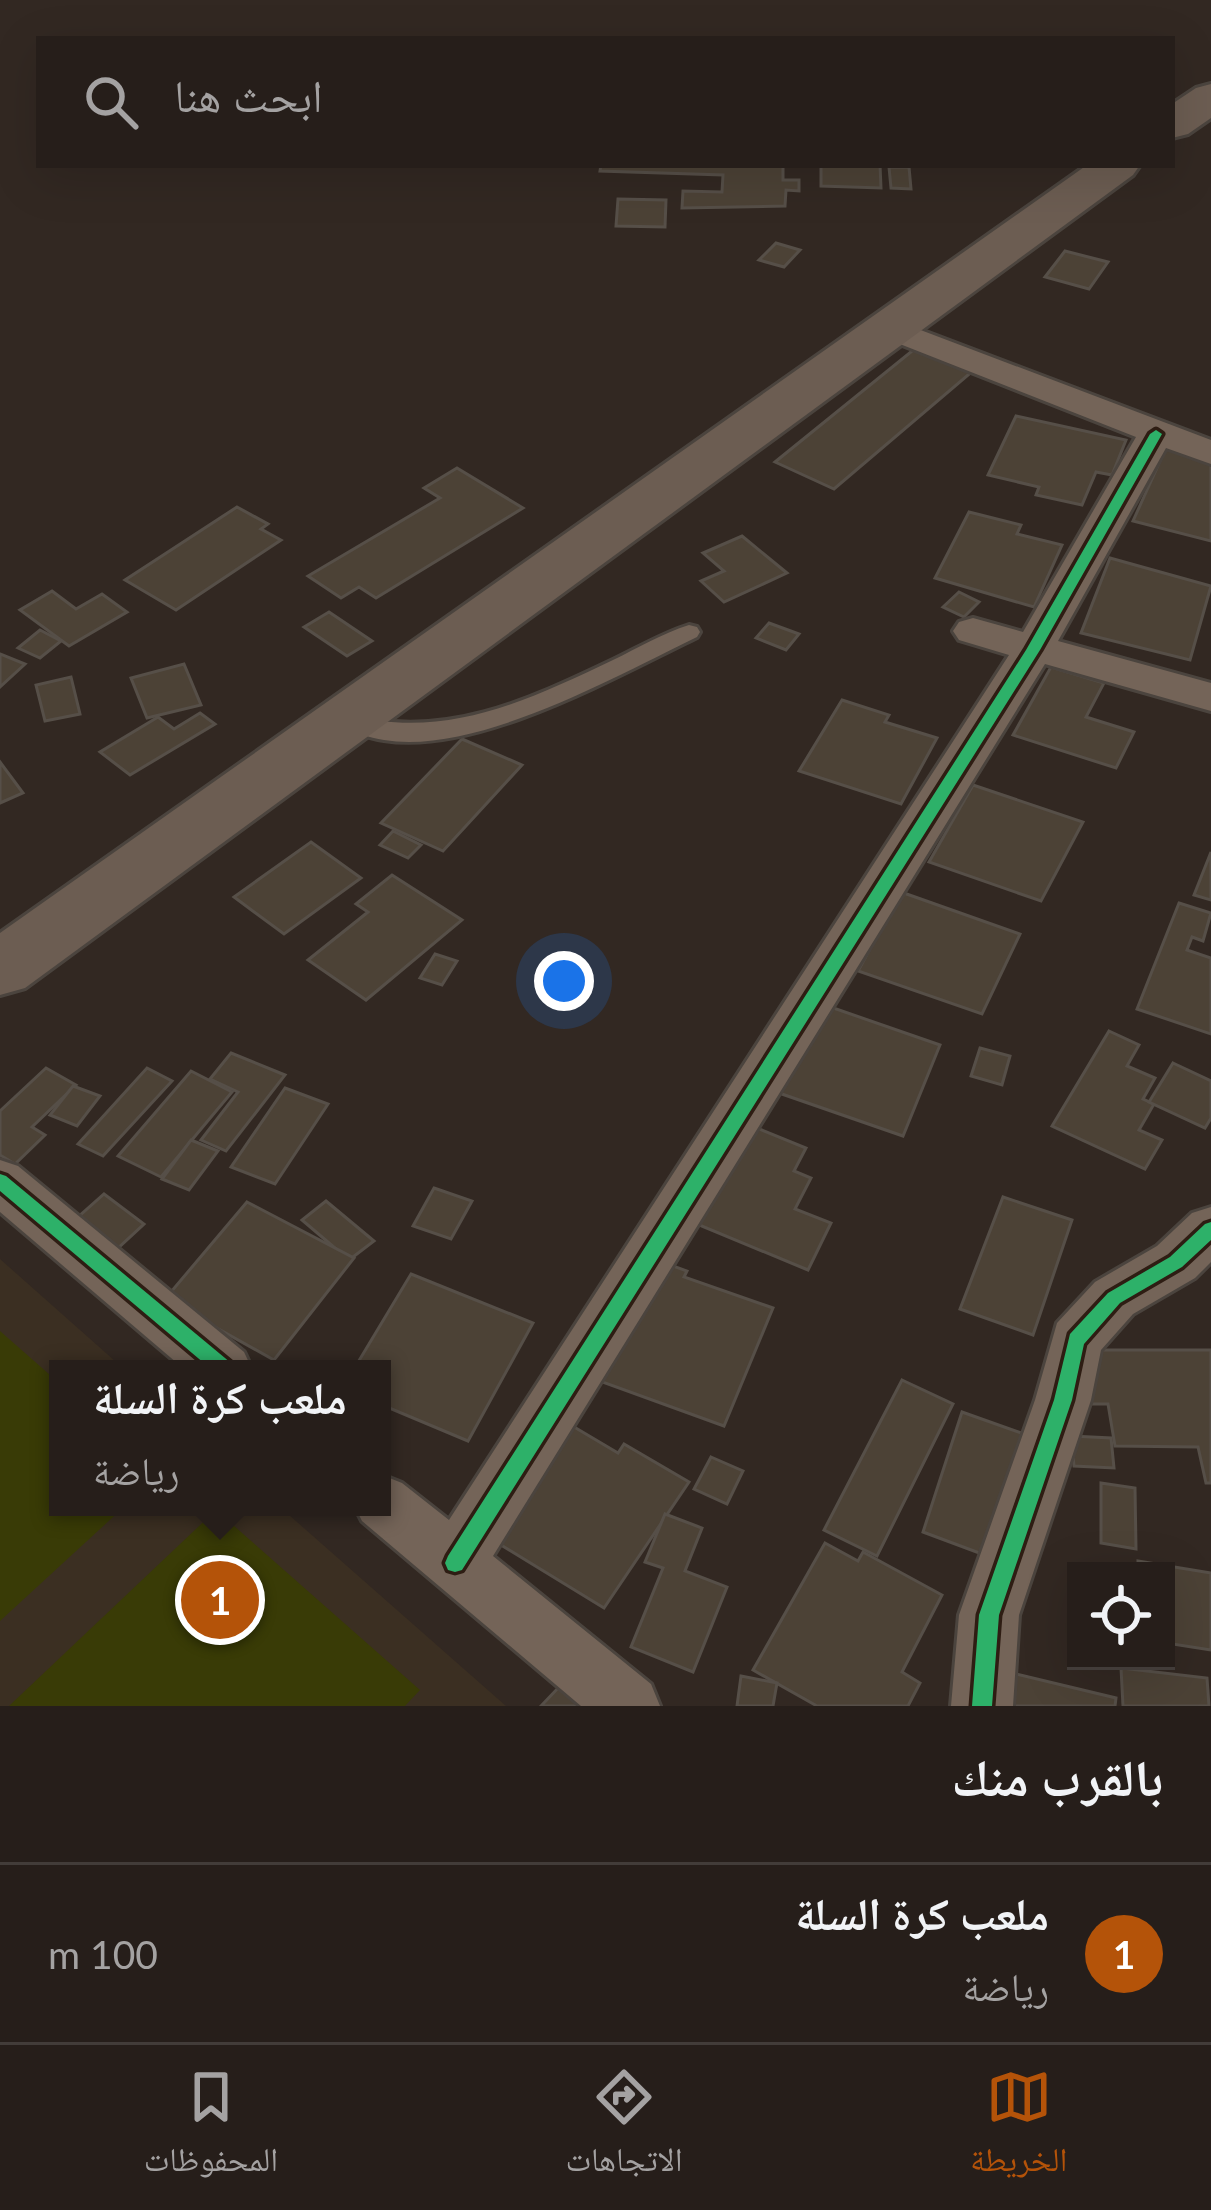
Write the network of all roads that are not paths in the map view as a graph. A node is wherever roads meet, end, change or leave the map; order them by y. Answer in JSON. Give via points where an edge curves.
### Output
{"nodes":[{"id":1,"x":1113,"y":168,"type":"edge"},
{"id":2,"x":889,"y":328,"type":"junction"},
{"id":3,"x":1156,"y":434,"type":"junction"},
{"id":4,"x":1211,"y":452,"type":"edge"},
{"id":5,"x":973,"y":631,"type":"dead end"},
{"id":6,"x":689,"y":632,"type":"dead end"},
{"id":7,"x":1033,"y":650,"type":"junction"},
{"id":8,"x":1211,"y":697,"type":"edge"},
{"id":9,"x":345,"y":721,"type":"junction"},
{"id":10,"x":0,"y":969,"type":"edge"},
{"id":11,"x":0,"y":1181,"type":"edge"},
{"id":12,"x":1211,"y":1229,"type":"edge"},
{"id":13,"x":213,"y":1360,"type":"edge"},
{"id":14,"x":391,"y":1510,"type":"edge"},
{"id":15,"x":454,"y":1563,"type":"junction"},
{"id":16,"x":629,"y":1706,"type":"edge"},
{"id":17,"x":982,"y":1706,"type":"edge"}],
"edges":[{"from":1,"to":2,"type":"main road"},
{"from":2,"to":3,"type":"street"},
{"from":2,"to":9,"type":"main road"},
{"from":3,"to":4,"type":"street"},
{"from":3,"to":7,"type":"street"},
{"from":5,"to":7,"type":"street"},
{"from":6,"to":9,"type":"lane","via":[[503,718],[371,733]]},
{"from":7,"to":8,"type":"street"},
{"from":7,"to":15,"type":"street"},
{"from":9,"to":10,"type":"main road"},
{"from":11,"to":13,"type":"street"},
{"from":12,"to":17,"type":"street","via":[[1176,1262],[1114,1298],[1076,1340],[1064,1400],[989,1616]]},
{"from":14,"to":15,"type":"street"},
{"from":15,"to":16,"type":"street"}]}
